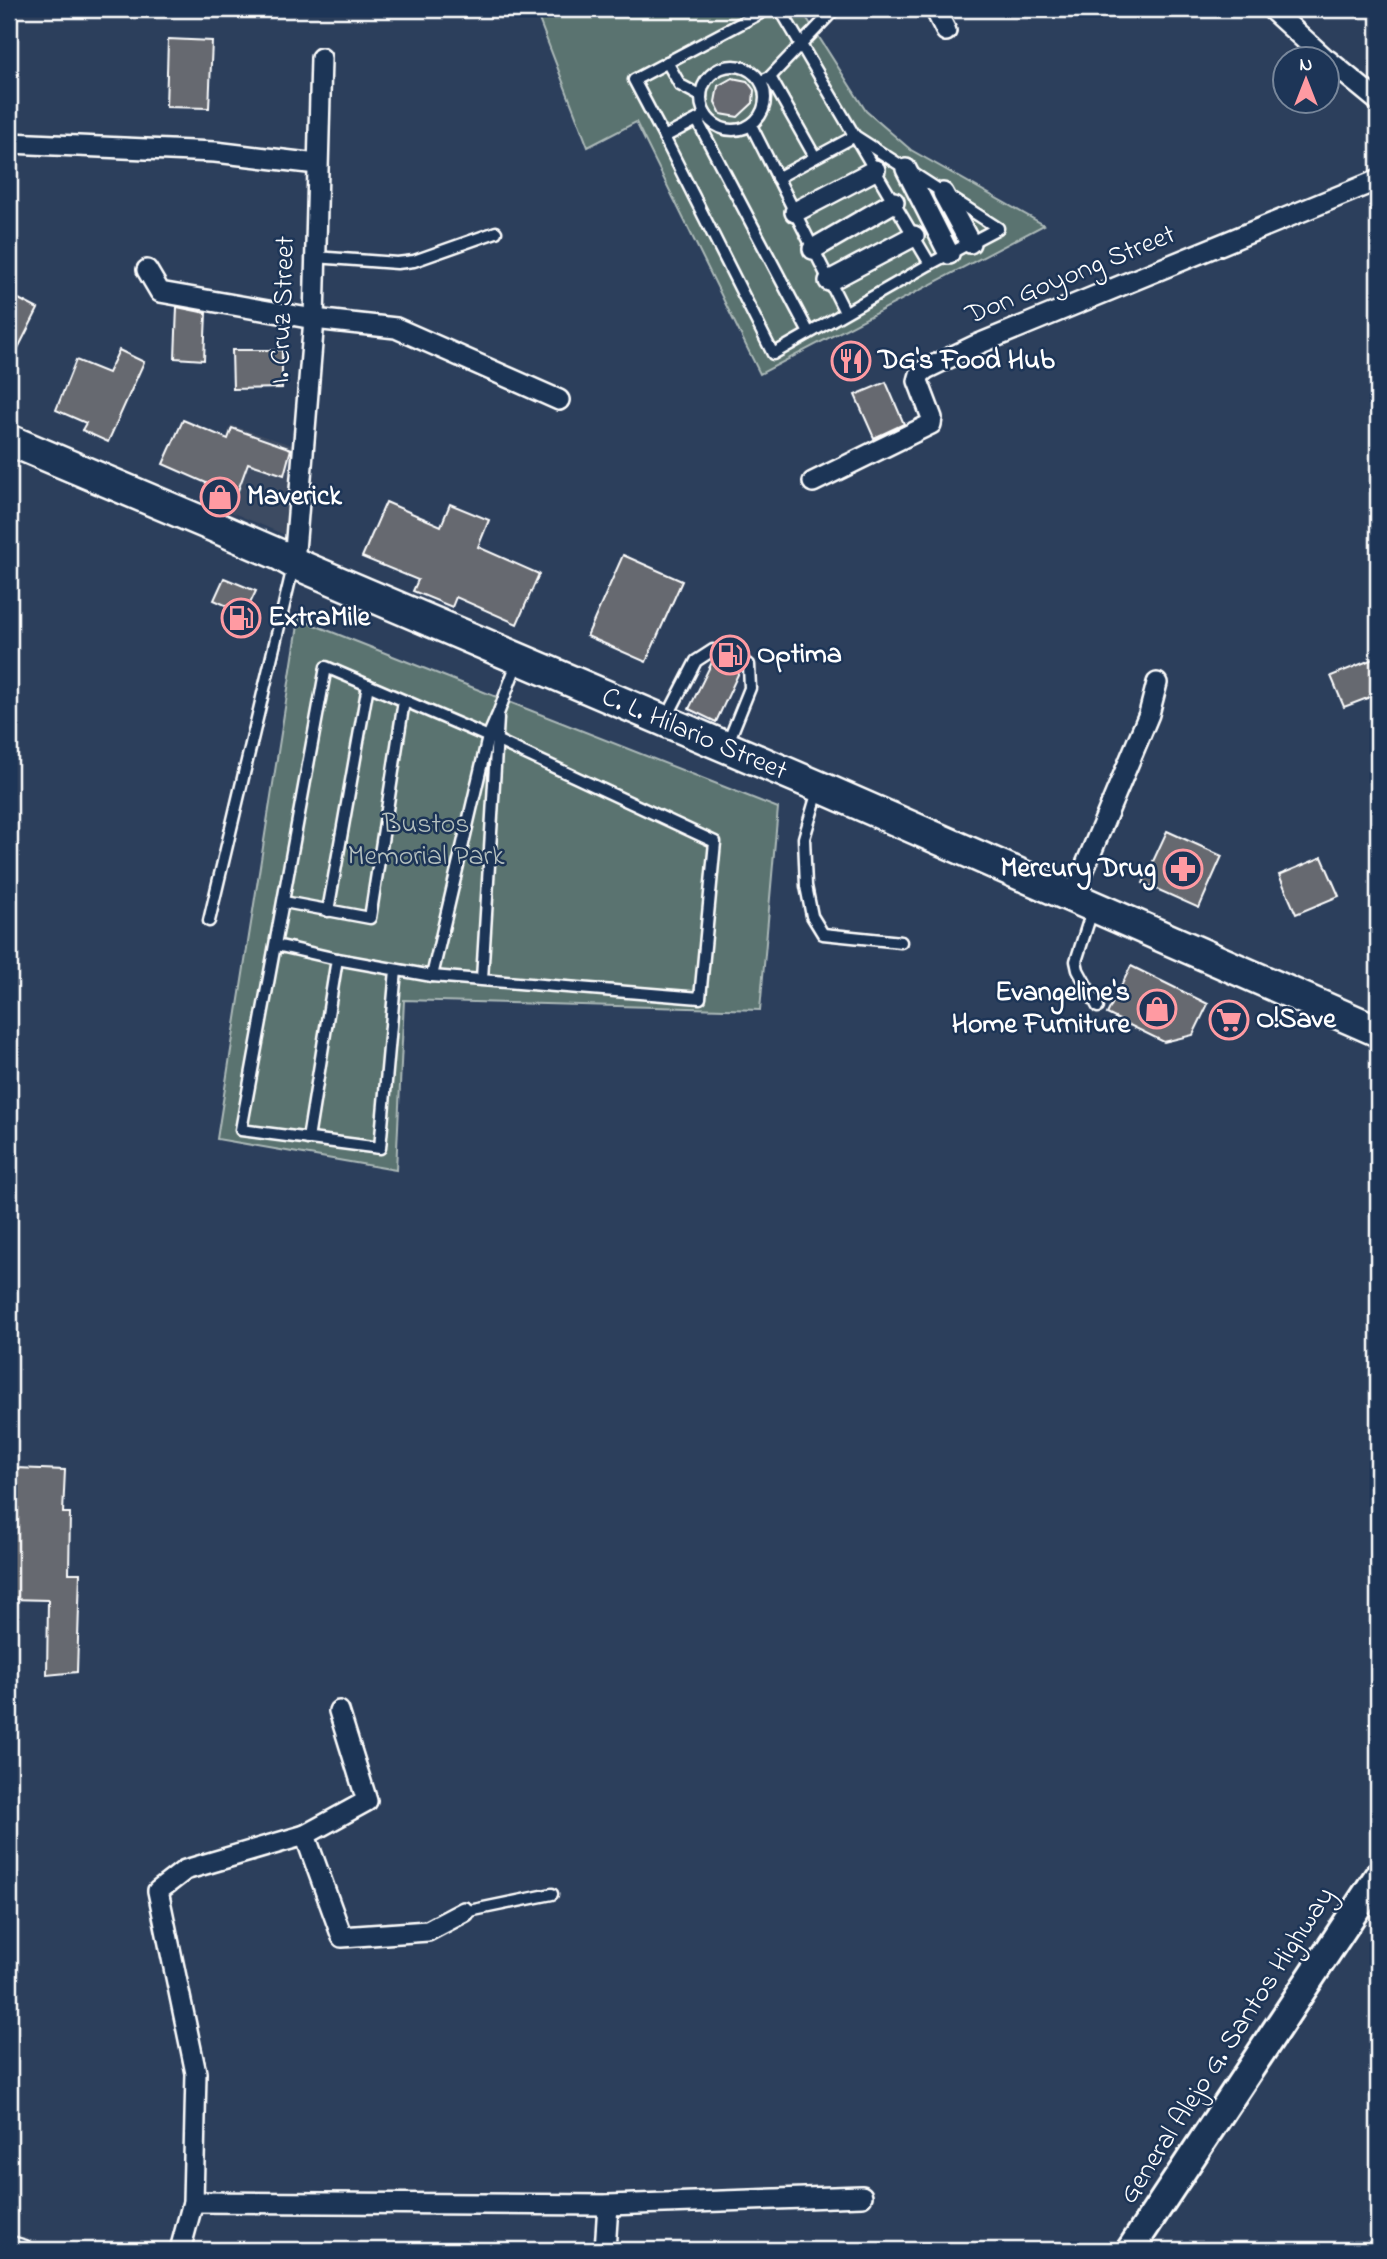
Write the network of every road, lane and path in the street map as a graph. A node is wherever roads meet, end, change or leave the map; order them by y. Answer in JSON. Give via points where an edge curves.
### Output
{"nodes":[{"id":1,"x":768,"y":9,"type":"edge"},
{"id":2,"x":780,"y":9,"type":"edge"},
{"id":3,"x":835,"y":9,"type":"edge"},
{"id":4,"x":934,"y":9,"type":"edge"},
{"id":5,"x":1271,"y":9,"type":"edge"},
{"id":6,"x":946,"y":31,"type":"dead end"},
{"id":7,"x":801,"y":45,"type":"junction"},
{"id":8,"x":1312,"y":46,"type":"edge"},
{"id":9,"x":321,"y":58,"type":"dead end"},
{"id":10,"x":667,"y":62,"type":"junction"},
{"id":11,"x":1342,"y":72,"type":"edge"},
{"id":12,"x":765,"y":79,"type":"junction"},
{"id":13,"x":701,"y":96,"type":"junction"},
{"id":14,"x":1378,"y":101,"type":"edge"},
{"id":15,"x":702,"y":118,"type":"junction"},
{"id":16,"x":751,"y":125,"type":"junction"},
{"id":17,"x":855,"y":136,"type":"junction"},
{"id":18,"x":664,"y":137,"type":"junction"},
{"id":19,"x":9,"y":143,"type":"edge"},
{"id":20,"x":815,"y":157,"type":"junction"},
{"id":21,"x":317,"y":164,"type":"junction"},
{"id":22,"x":905,"y":169,"type":"junction"},
{"id":23,"x":875,"y":170,"type":"junction"},
{"id":24,"x":777,"y":178,"type":"junction"},
{"id":25,"x":1378,"y":180,"type":"edge"},
{"id":26,"x":943,"y":193,"type":"junction"},
{"id":27,"x":894,"y":202,"type":"junction"},
{"id":28,"x":794,"y":212,"type":"junction"},
{"id":29,"x":496,"y":232,"type":"dead end"},
{"id":30,"x":914,"y":236,"type":"junction"},
{"id":31,"x":970,"y":243,"type":"junction"},
{"id":32,"x":813,"y":249,"type":"junction"},
{"id":33,"x":949,"y":254,"type":"junction"},
{"id":34,"x":315,"y":257,"type":"junction"},
{"id":35,"x":930,"y":264,"type":"junction"},
{"id":36,"x":147,"y":271,"type":"dead end"},
{"id":37,"x":830,"y":281,"type":"junction"},
{"id":38,"x":845,"y":312,"type":"junction"},
{"id":39,"x":314,"y":319,"type":"junction"},
{"id":40,"x":809,"y":333,"type":"junction"},
{"id":41,"x":559,"y":400,"type":"dead end"},
{"id":42,"x":9,"y":440,"type":"edge"},
{"id":43,"x":813,"y":482,"type":"dead end"},
{"id":44,"x":294,"y":563,"type":"junction"},
{"id":45,"x":518,"y":660,"type":"junction"},
{"id":46,"x":1157,"y":682,"type":"dead end"},
{"id":47,"x":368,"y":685,"type":"junction"},
{"id":48,"x":404,"y":701,"type":"junction"},
{"id":49,"x":498,"y":714,"type":"junction"},
{"id":50,"x":665,"y":722,"type":"junction"},
{"id":51,"x":488,"y":737,"type":"junction"},
{"id":52,"x":498,"y":741,"type":"junction"},
{"id":53,"x":726,"y":749,"type":"junction"},
{"id":54,"x":820,"y":788,"type":"junction"},
{"id":55,"x":284,"y":902,"type":"junction"},
{"id":56,"x":1083,"y":903,"type":"junction"},
{"id":57,"x":328,"y":911,"type":"junction"},
{"id":58,"x":209,"y":921,"type":"dead end"},
{"id":59,"x":901,"y":942,"type":"dead end"},
{"id":60,"x":276,"y":945,"type":"junction"},
{"id":61,"x":337,"y":959,"type":"junction"},
{"id":62,"x":396,"y":970,"type":"junction"},
{"id":63,"x":432,"y":975,"type":"junction"},
{"id":64,"x":482,"y":979,"type":"junction"},
{"id":65,"x":1098,"y":1007,"type":"dead end"},
{"id":66,"x":1378,"y":1031,"type":"edge"},
{"id":67,"x":308,"y":1139,"type":"junction"},
{"id":68,"x":339,"y":1711,"type":"dead end"},
{"id":69,"x":305,"y":1835,"type":"junction"},
{"id":70,"x":1378,"y":1876,"type":"edge"},
{"id":71,"x":552,"y":1894,"type":"dead end"},
{"id":72,"x":464,"y":1912,"type":"joint"},
{"id":73,"x":862,"y":2196,"type":"dead end"},
{"id":74,"x":193,"y":2202,"type":"junction"},
{"id":75,"x":608,"y":2205,"type":"junction"},
{"id":76,"x":9,"y":2246,"type":"edge"},
{"id":77,"x":23,"y":2250,"type":"edge"},
{"id":78,"x":180,"y":2250,"type":"edge"},
{"id":79,"x":605,"y":2250,"type":"edge"},
{"id":80,"x":1130,"y":2250,"type":"edge"}],
"edges":[{"from":1,"to":10,"type":"lane"},
{"from":2,"to":7,"type":"lane"},
{"from":3,"to":7,"type":"lane"},
{"from":4,"to":6,"type":"street"},
{"from":5,"to":8,"type":"street"},
{"from":7,"to":12,"type":"lane"},
{"from":7,"to":17,"type":"lane"},
{"from":9,"to":21,"type":"street","name":"I. Cruz Street"},
{"from":10,"to":13,"type":"lane","via":[[680,85]]},
{"from":10,"to":18,"type":"lane","via":[[634,80]]},
{"from":11,"to":14,"type":"street"},
{"from":12,"to":13,"type":"lane","via":[[745,69],[725,67],[709,78]]},
{"from":12,"to":16,"type":"lane","via":[[763,110]]},
{"from":12,"to":20,"type":"lane"},
{"from":13,"to":15,"type":"lane"},
{"from":15,"to":16,"type":"lane","via":[[721,128]]},
{"from":15,"to":18,"type":"lane"},
{"from":15,"to":40,"type":"lane"},
{"from":16,"to":24,"type":"lane"},
{"from":17,"to":20,"type":"lane"},
{"from":17,"to":22,"type":"lane"},
{"from":17,"to":23,"type":"lane"},
{"from":18,"to":40,"type":"lane","via":[[773,354]]},
{"from":19,"to":21,"type":"street","via":[[215,152]]},
{"from":20,"to":24,"type":"lane"},
{"from":21,"to":34,"type":"street","name":"I. Cruz Street"},
{"from":22,"to":26,"type":"lane"},
{"from":22,"to":33,"type":"street"},
{"from":23,"to":27,"type":"lane"},
{"from":23,"to":28,"type":"street"},
{"from":24,"to":28,"type":"lane"},
{"from":25,"to":43,"type":"street","name":"Don Goyong Street","via":[[926,369],[918,381],[932,418],[930,424]]},
{"from":26,"to":31,"type":"street"},
{"from":26,"to":31,"type":"lane","via":[[998,228]]},
{"from":27,"to":30,"type":"lane"},
{"from":27,"to":32,"type":"street"},
{"from":28,"to":32,"type":"lane"},
{"from":29,"to":34,"type":"lane","via":[[414,261]]},
{"from":30,"to":35,"type":"lane"},
{"from":30,"to":37,"type":"street"},
{"from":31,"to":33,"type":"lane"},
{"from":32,"to":37,"type":"lane"},
{"from":33,"to":35,"type":"lane"},
{"from":34,"to":39,"type":"street","name":"I. Cruz Street"},
{"from":35,"to":38,"type":"lane"},
{"from":36,"to":39,"type":"street","via":[[160,292]]},
{"from":37,"to":38,"type":"lane"},
{"from":38,"to":40,"type":"lane"},
{"from":39,"to":41,"type":"street","via":[[396,328]]},
{"from":39,"to":44,"type":"street","name":"I. Cruz Street"},
{"from":42,"to":44,"type":"main road","name":"C. L. Hilario Street"},
{"from":44,"to":45,"type":"main road","name":"C. L. Hilario Street"},
{"from":44,"to":58,"type":"lane"},
{"from":45,"to":49,"type":"lane"},
{"from":45,"to":50,"type":"main road","name":"C. L. Hilario Street"},
{"from":46,"to":56,"type":"street"},
{"from":47,"to":48,"type":"lane"},
{"from":47,"to":55,"type":"lane","via":[[326,667]]},
{"from":47,"to":57,"type":"lane"},
{"from":48,"to":51,"type":"lane"},
{"from":48,"to":57,"type":"lane","via":[[370,918]]},
{"from":49,"to":51,"type":"lane"},
{"from":49,"to":52,"type":"lane"},
{"from":50,"to":53,"type":"main road","name":"C. L. Hilario Street"},
{"from":50,"to":53,"type":"lane","via":[[696,661],[713,650],[749,665],[750,688]]},
{"from":51,"to":52,"type":"lane"},
{"from":51,"to":63,"type":"lane"},
{"from":52,"to":64,"type":"lane"},
{"from":52,"to":64,"type":"lane","via":[[715,842],[700,998]]},
{"from":53,"to":54,"type":"main road","name":"C. L. Hilario Street"},
{"from":54,"to":56,"type":"main road","name":"C. L. Hilario Street"},
{"from":54,"to":59,"type":"lane","via":[[804,838],[811,916],[823,934]]},
{"from":55,"to":57,"type":"lane"},
{"from":55,"to":60,"type":"lane"},
{"from":56,"to":65,"type":"lane","via":[[1076,961]]},
{"from":56,"to":66,"type":"main road","name":"C. L. Hilario Street"},
{"from":60,"to":61,"type":"lane"},
{"from":60,"to":67,"type":"lane","via":[[241,1130]]},
{"from":61,"to":62,"type":"lane"},
{"from":61,"to":67,"type":"lane"},
{"from":62,"to":63,"type":"lane"},
{"from":62,"to":67,"type":"lane","via":[[380,1148]]},
{"from":63,"to":64,"type":"lane"},
{"from":68,"to":69,"type":"street","via":[[367,1801]]},
{"from":69,"to":72,"type":"street","via":[[342,1937],[428,1931]]},
{"from":69,"to":74,"type":"street","via":[[185,1870],[158,1891],[196,2073]]},
{"from":70,"to":80,"type":"main road","name":"General Alejo G. Santos Highway"},
{"from":71,"to":72,"type":"lane"},
{"from":73,"to":75,"type":"street"},
{"from":74,"to":75,"type":"street"},
{"from":74,"to":78,"type":"street"},
{"from":75,"to":79,"type":"street"},
{"from":76,"to":77,"type":"street"}]}
